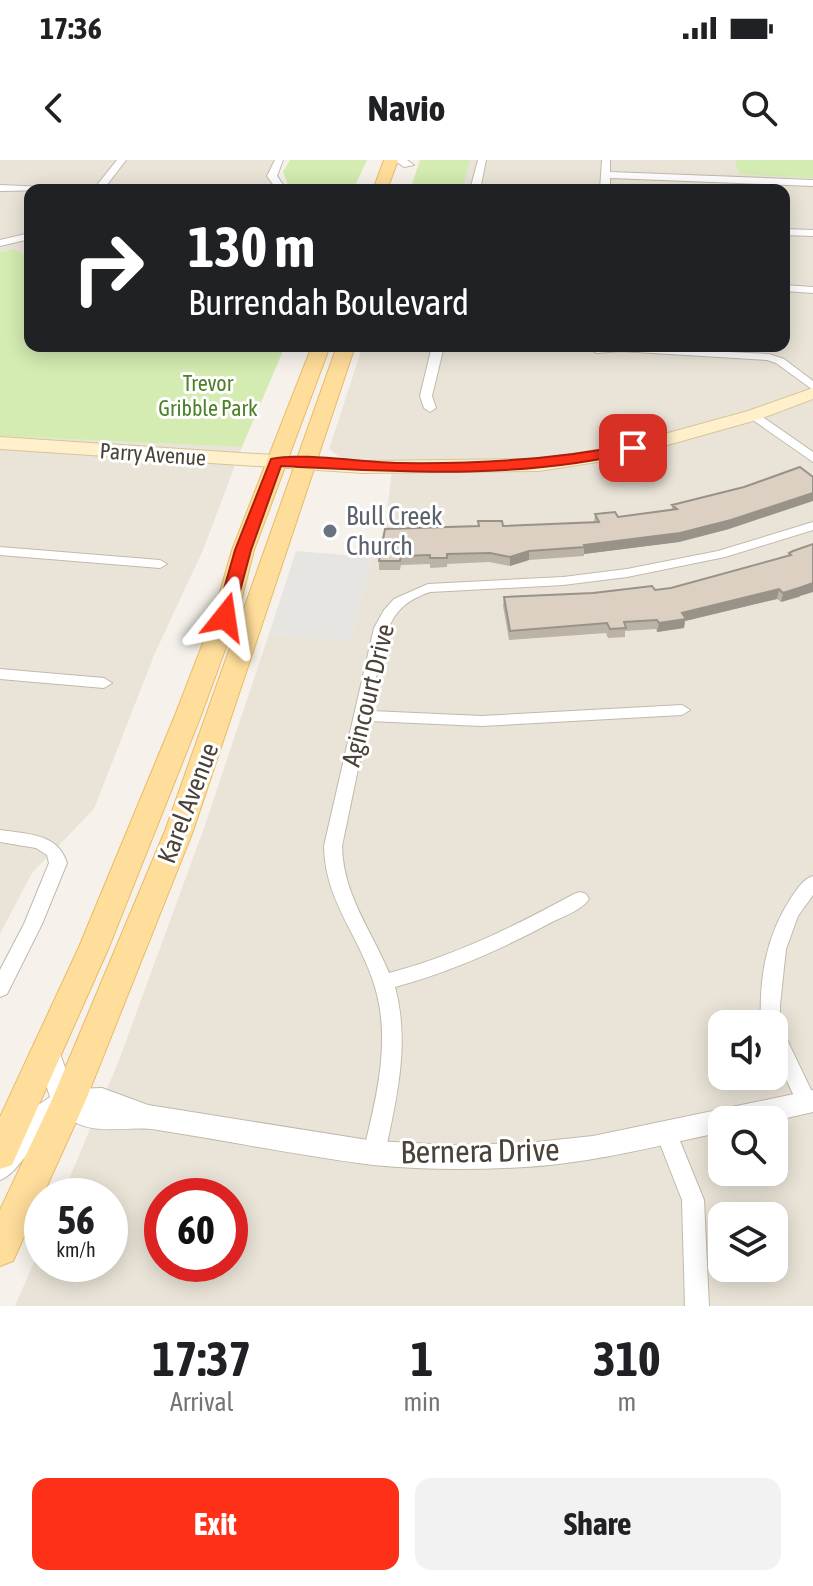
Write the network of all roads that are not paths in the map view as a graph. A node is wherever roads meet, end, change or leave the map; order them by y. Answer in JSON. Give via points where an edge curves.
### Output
{"nodes":[{"id":1,"x":279,"y":160,"type":"edge"},
{"id":2,"x":373,"y":160,"type":"edge"},
{"id":3,"x":391,"y":160,"type":"edge"},
{"id":4,"x":482,"y":160,"type":"edge"},
{"id":5,"x":606,"y":160,"type":"edge"},
{"id":6,"x":119,"y":161,"type":"edge"},
{"id":7,"x":606,"y":175,"type":"junction"},
{"id":8,"x":813,"y":183,"type":"edge"},
{"id":9,"x":102,"y":184,"type":"edge"},
{"id":10,"x":278,"y":184,"type":"edge"},
{"id":11,"x":382,"y":184,"type":"edge"},
{"id":12,"x":382,"y":184,"type":"edge"},
{"id":13,"x":476,"y":184,"type":"edge"},
{"id":14,"x":605,"y":184,"type":"edge"},
{"id":15,"x":0,"y":188,"type":"edge"},
{"id":16,"x":24,"y":189,"type":"edge"},
{"id":17,"x":790,"y":232,"type":"edge"},
{"id":18,"x":813,"y":233,"type":"edge"},
{"id":19,"x":24,"y":237,"type":"edge"},
{"id":20,"x":0,"y":243,"type":"edge"},
{"id":21,"x":790,"y":288,"type":"edge"},
{"id":22,"x":813,"y":290,"type":"edge"},
{"id":23,"x":319,"y":352,"type":"edge"},
{"id":24,"x":344,"y":352,"type":"edge"},
{"id":25,"x":437,"y":352,"type":"edge"},
{"id":26,"x":686,"y":352,"type":"edge"},
{"id":27,"x":813,"y":387,"type":"edge"},
{"id":28,"x":813,"y":393,"type":"edge"},
{"id":29,"x":430,"y":408,"type":"dead end"},
{"id":30,"x":813,"y":408,"type":"edge"},
{"id":31,"x":758,"y":419,"type":"junction"},
{"id":32,"x":0,"y":443,"type":"edge"},
{"id":33,"x":0,"y":453,"type":"edge"},
{"id":34,"x":813,"y":458,"type":"edge"},
{"id":35,"x":274,"y":468,"type":"junction"},
{"id":36,"x":304,"y":470,"type":"junction"},
{"id":37,"x":813,"y":526,"type":"edge"},
{"id":38,"x":0,"y":551,"type":"edge"},
{"id":39,"x":160,"y":564,"type":"dead end"},
{"id":40,"x":0,"y":674,"type":"edge"},
{"id":41,"x":104,"y":683,"type":"dead end"},
{"id":42,"x":682,"y":710,"type":"dead end"},
{"id":43,"x":362,"y":716,"type":"junction"},
{"id":44,"x":0,"y":836,"type":"edge"},
{"id":45,"x":813,"y":883,"type":"edge"},
{"id":46,"x":580,"y":899,"type":"dead end"},
{"id":47,"x":383,"y":982,"type":"junction"},
{"id":48,"x":0,"y":989,"type":"edge"},
{"id":49,"x":772,"y":1010,"type":"edge"},
{"id":50,"x":47,"y":1050,"type":"junction"},
{"id":51,"x":788,"y":1059,"type":"edge"},
{"id":52,"x":68,"y":1102,"type":"junction"},
{"id":53,"x":810,"y":1102,"type":"edge"},
{"id":54,"x":666,"y":1131,"type":"junction"},
{"id":55,"x":374,"y":1153,"type":"junction"},
{"id":56,"x":0,"y":1154,"type":"edge"},
{"id":57,"x":0,"y":1168,"type":"edge"},
{"id":58,"x":0,"y":1249,"type":"edge"},
{"id":59,"x":697,"y":1306,"type":"edge"}],
"edges":[{"from":1,"to":10,"type":"street","via":[[272,176]]},
{"from":2,"to":11,"type":"main road","via":[[381,169]]},
{"from":3,"to":12,"type":"main road"},
{"from":4,"to":13,"type":"street"},
{"from":5,"to":7,"type":"street"},
{"from":6,"to":9,"type":"street"},
{"from":7,"to":8,"type":"street"},
{"from":7,"to":14,"type":"street"},
{"from":15,"to":16,"type":"street"},
{"from":17,"to":18,"type":"street"},
{"from":19,"to":20,"type":"street"},
{"from":21,"to":22,"type":"street"},
{"from":23,"to":35,"type":"main road","name":"Karel Avenue"},
{"from":24,"to":36,"type":"main road","name":"Karel Avenue"},
{"from":25,"to":29,"type":"street","via":[[426,396]]},
{"from":26,"to":27,"type":"street","via":[[769,357]]},
{"from":28,"to":31,"type":"main road"},
{"from":30,"to":31,"type":"main road"},
{"from":31,"to":34,"type":"street"},
{"from":31,"to":36,"type":"main road","name":"Parry Avenue","via":[[598,464],[542,473],[397,480]]},
{"from":32,"to":35,"type":"main road","name":"Parry Avenue"},
{"from":33,"to":35,"type":"main road","name":"Parry Avenue"},
{"from":35,"to":36,"type":"main road","name":"Parry Avenue"},
{"from":35,"to":50,"type":"main road","name":"Karel Avenue","via":[[187,718]]},
{"from":36,"to":52,"type":"main road","name":"Karel Avenue","via":[[179,831]]},
{"from":37,"to":43,"type":"street","name":"Agincourt Drive","via":[[722,556],[637,573],[444,586],[410,594],[388,612],[381,628]]},
{"from":38,"to":39,"type":"street"},
{"from":40,"to":41,"type":"street"},
{"from":42,"to":43,"type":"street","via":[[482,721]]},
{"from":43,"to":47,"type":"street","name":"Agincourt Drive","via":[[331,865]]},
{"from":44,"to":48,"type":"street","via":[[40,842],[55,852],[58,863]]},
{"from":45,"to":49,"type":"street","via":[[777,940]]},
{"from":46,"to":47,"type":"street","via":[[422,972]]},
{"from":47,"to":55,"type":"street","name":"Agincourt Drive","via":[[394,1050]]},
{"from":50,"to":52,"type":"street"},
{"from":50,"to":56,"type":"main road","name":"Karel Avenue"},
{"from":51,"to":53,"type":"street"},
{"from":52,"to":55,"type":"street","name":"Bernera Drive","via":[[93,1096],[124,1103],[144,1116]]},
{"from":52,"to":57,"type":"street","name":"Bernera Drive","via":[[35,1121]]},
{"from":52,"to":58,"type":"main road","name":"Karel Avenue"},
{"from":53,"to":54,"type":"street","name":"Bernera Drive"},
{"from":54,"to":55,"type":"street","name":"Bernera Drive","via":[[593,1148],[527,1155]]},
{"from":54,"to":59,"type":"street","via":[[693,1200]]}]}
